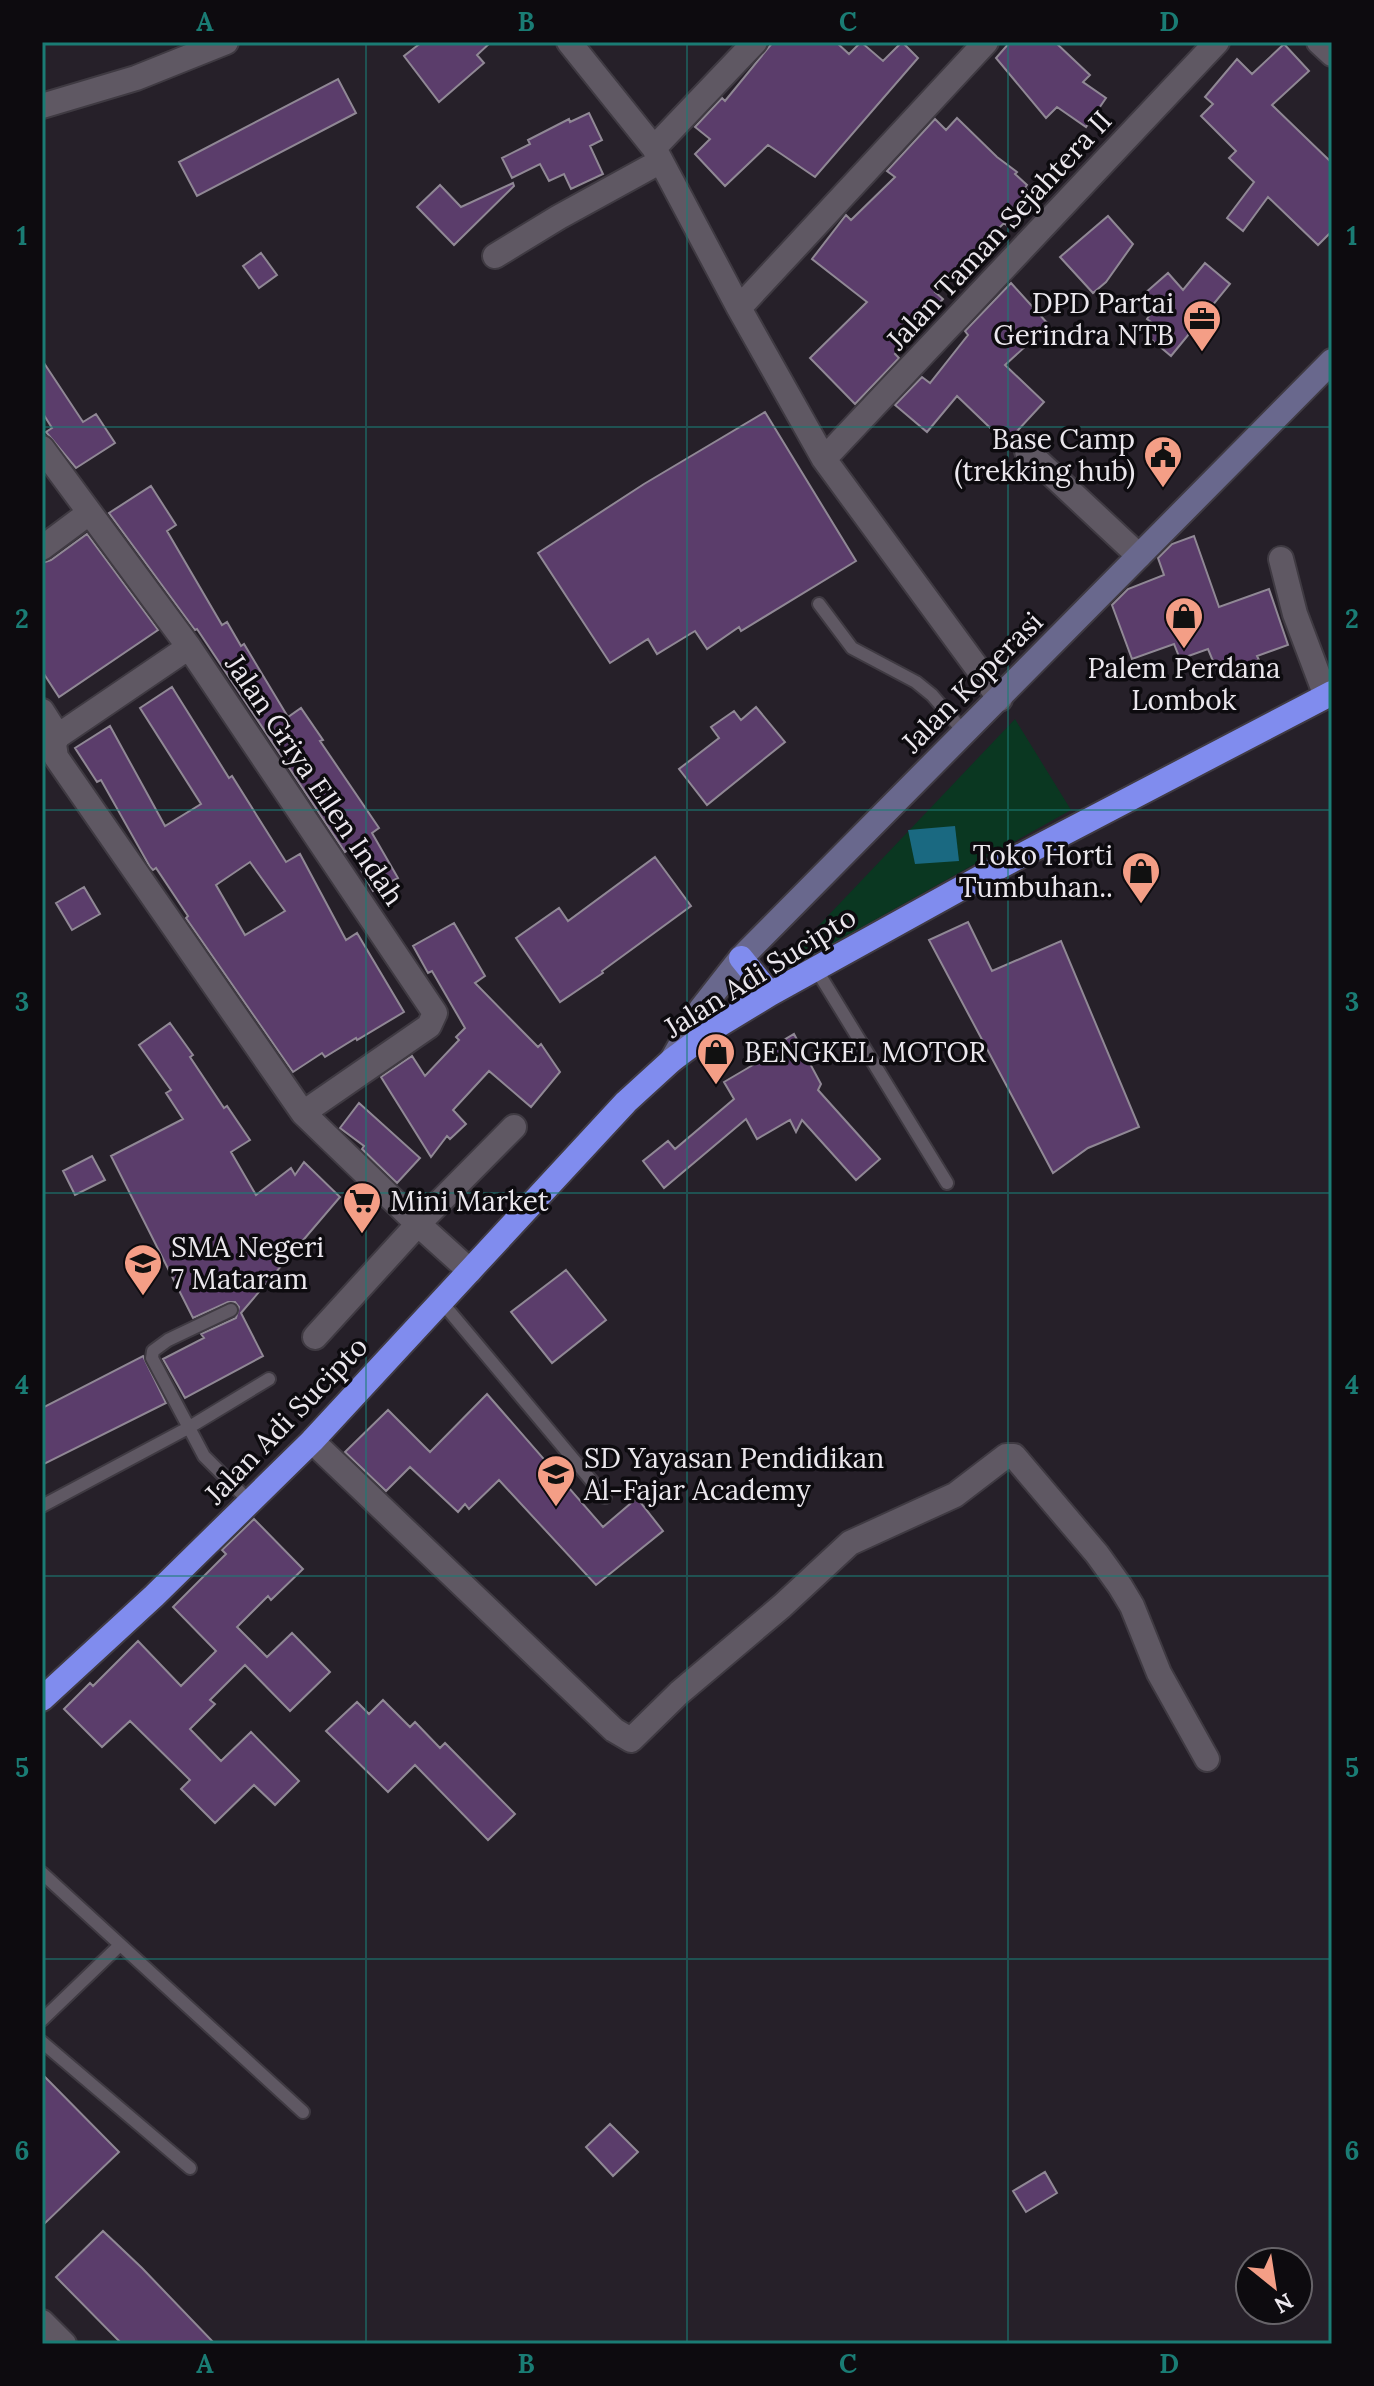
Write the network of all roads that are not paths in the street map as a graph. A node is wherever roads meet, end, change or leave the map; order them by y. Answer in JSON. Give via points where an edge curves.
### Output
{"nodes":[{"id":1,"x":226,"y":42,"type":"edge"},
{"id":2,"x":569,"y":42,"type":"edge"},
{"id":3,"x":755,"y":42,"type":"edge"},
{"id":4,"x":986,"y":42,"type":"edge"},
{"id":5,"x":1217,"y":42,"type":"edge"},
{"id":6,"x":1319,"y":42,"type":"edge"},
{"id":7,"x":1332,"y":54,"type":"edge"},
{"id":8,"x":44,"y":100,"type":"edge"},
{"id":9,"x":657,"y":154,"type":"junction"},
{"id":10,"x":495,"y":256,"type":"dead end"},
{"id":11,"x":739,"y":308,"type":"junction"},
{"id":12,"x":1332,"y":361,"type":"edge"},
{"id":13,"x":42,"y":448,"type":"edge"},
{"id":14,"x":1027,"y":451,"type":"dead end"},
{"id":15,"x":824,"y":459,"type":"junction"},
{"id":16,"x":89,"y":513,"type":"junction"},
{"id":17,"x":42,"y":548,"type":"edge"},
{"id":18,"x":1139,"y":556,"type":"junction"},
{"id":19,"x":1281,"y":559,"type":"dead end"},
{"id":20,"x":819,"y":604,"type":"dead end"},
{"id":21,"x":189,"y":647,"type":"junction"},
{"id":22,"x":1329,"y":695,"type":"edge"},
{"id":23,"x":1000,"y":699,"type":"junction"},
{"id":24,"x":42,"y":711,"type":"edge"},
{"id":25,"x":964,"y":732,"type":"junction"},
{"id":26,"x":58,"y":736,"type":"junction"},
{"id":27,"x":741,"y":958,"type":"junction"},
{"id":28,"x":816,"y":969,"type":"junction"},
{"id":29,"x":770,"y":994,"type":"junction"},
{"id":30,"x":672,"y":1060,"type":"junction"},
{"id":31,"x":303,"y":1113,"type":"junction"},
{"id":32,"x":514,"y":1127,"type":"dead end"},
{"id":33,"x":947,"y":1183,"type":"dead end"},
{"id":34,"x":432,"y":1237,"type":"junction"},
{"id":35,"x":470,"y":1271,"type":"junction"},
{"id":36,"x":440,"y":1300,"type":"junction"},
{"id":37,"x":231,"y":1310,"type":"dead end"},
{"id":38,"x":315,"y":1337,"type":"dead end"},
{"id":39,"x":269,"y":1379,"type":"dead end"},
{"id":40,"x":188,"y":1428,"type":"junction"},
{"id":41,"x":312,"y":1441,"type":"junction"},
{"id":42,"x":605,"y":1497,"type":"dead end"},
{"id":43,"x":251,"y":1503,"type":"junction"},
{"id":44,"x":42,"y":1506,"type":"edge"},
{"id":45,"x":42,"y":1699,"type":"edge"},
{"id":46,"x":1207,"y":1759,"type":"dead end"},
{"id":47,"x":42,"y":1873,"type":"edge"},
{"id":48,"x":120,"y":1945,"type":"junction"},
{"id":49,"x":42,"y":2020,"type":"edge"},
{"id":50,"x":42,"y":2042,"type":"edge"},
{"id":51,"x":303,"y":2112,"type":"dead end"},
{"id":52,"x":190,"y":2168,"type":"dead end"},
{"id":53,"x":42,"y":2322,"type":"edge"},
{"id":54,"x":64,"y":2344,"type":"edge"}],
"edges":[{"from":1,"to":8,"type":"street","via":[[136,78]]},
{"from":2,"to":9,"type":"street"},
{"from":3,"to":9,"type":"street"},
{"from":4,"to":11,"type":"street"},
{"from":5,"to":15,"type":"street","name":"Jalan Taman Sejahtera II"},
{"from":6,"to":7,"type":"street"},
{"from":9,"to":10,"type":"street"},
{"from":9,"to":11,"type":"street"},
{"from":11,"to":15,"type":"street"},
{"from":12,"to":18,"type":"street","name":"Jalan Koperasi"},
{"from":13,"to":16,"type":"street","name":"Jalan Griya Ellen Indah"},
{"from":14,"to":18,"type":"street"},
{"from":15,"to":23,"type":"street"},
{"from":16,"to":17,"type":"street"},
{"from":16,"to":21,"type":"street","name":"Jalan Griya Ellen Indah"},
{"from":18,"to":23,"type":"street","name":"Jalan Koperasi"},
{"from":19,"to":22,"type":"street","via":[[1295,614]]},
{"from":20,"to":25,"type":"lane","via":[[852,648],[916,682]]},
{"from":21,"to":26,"type":"street"},
{"from":21,"to":31,"type":"street","name":"Jalan Griya Ellen Indah","via":[[435,1013],[429,1026]]},
{"from":22,"to":28,"type":"highway","name":"Jalan Adi Sucipto"},
{"from":23,"to":25,"type":"street","name":"Jalan Koperasi"},
{"from":24,"to":26,"type":"street"},
{"from":25,"to":27,"type":"street","name":"Jalan Koperasi"},
{"from":26,"to":31,"type":"street","via":[[56,757]]},
{"from":27,"to":29,"type":"highway"},
{"from":27,"to":30,"type":"street","name":"Jalan Koperasi","via":[[701,1009]]},
{"from":28,"to":29,"type":"highway","name":"Jalan Adi Sucipto"},
{"from":28,"to":33,"type":"lane"},
{"from":29,"to":30,"type":"highway","name":"Jalan Adi Sucipto"},
{"from":30,"to":35,"type":"highway","name":"Jalan Adi Sucipto","via":[[626,1102]]},
{"from":31,"to":34,"type":"street"},
{"from":32,"to":34,"type":"street"},
{"from":34,"to":35,"type":"street"},
{"from":34,"to":38,"type":"street"},
{"from":35,"to":36,"type":"highway","name":"Jalan Adi Sucipto"},
{"from":36,"to":41,"type":"highway","name":"Jalan Adi Sucipto"},
{"from":36,"to":42,"type":"lane"},
{"from":37,"to":40,"type":"lane","via":[[153,1351],[155,1366]]},
{"from":39,"to":40,"type":"lane"},
{"from":40,"to":43,"type":"lane","via":[[214,1468]]},
{"from":40,"to":44,"type":"lane"},
{"from":41,"to":43,"type":"highway","name":"Jalan Adi Sucipto"},
{"from":41,"to":46,"type":"street","via":[[614,1730],[631,1740],[850,1543],[955,1495],[1006,1456],[1014,1456],[1120,1586],[1159,1673]]},
{"from":43,"to":45,"type":"highway","name":"Jalan Adi Sucipto"},
{"from":47,"to":48,"type":"lane"},
{"from":48,"to":49,"type":"lane"},
{"from":48,"to":51,"type":"lane"},
{"from":50,"to":52,"type":"lane"},
{"from":53,"to":54,"type":"street"}]}
